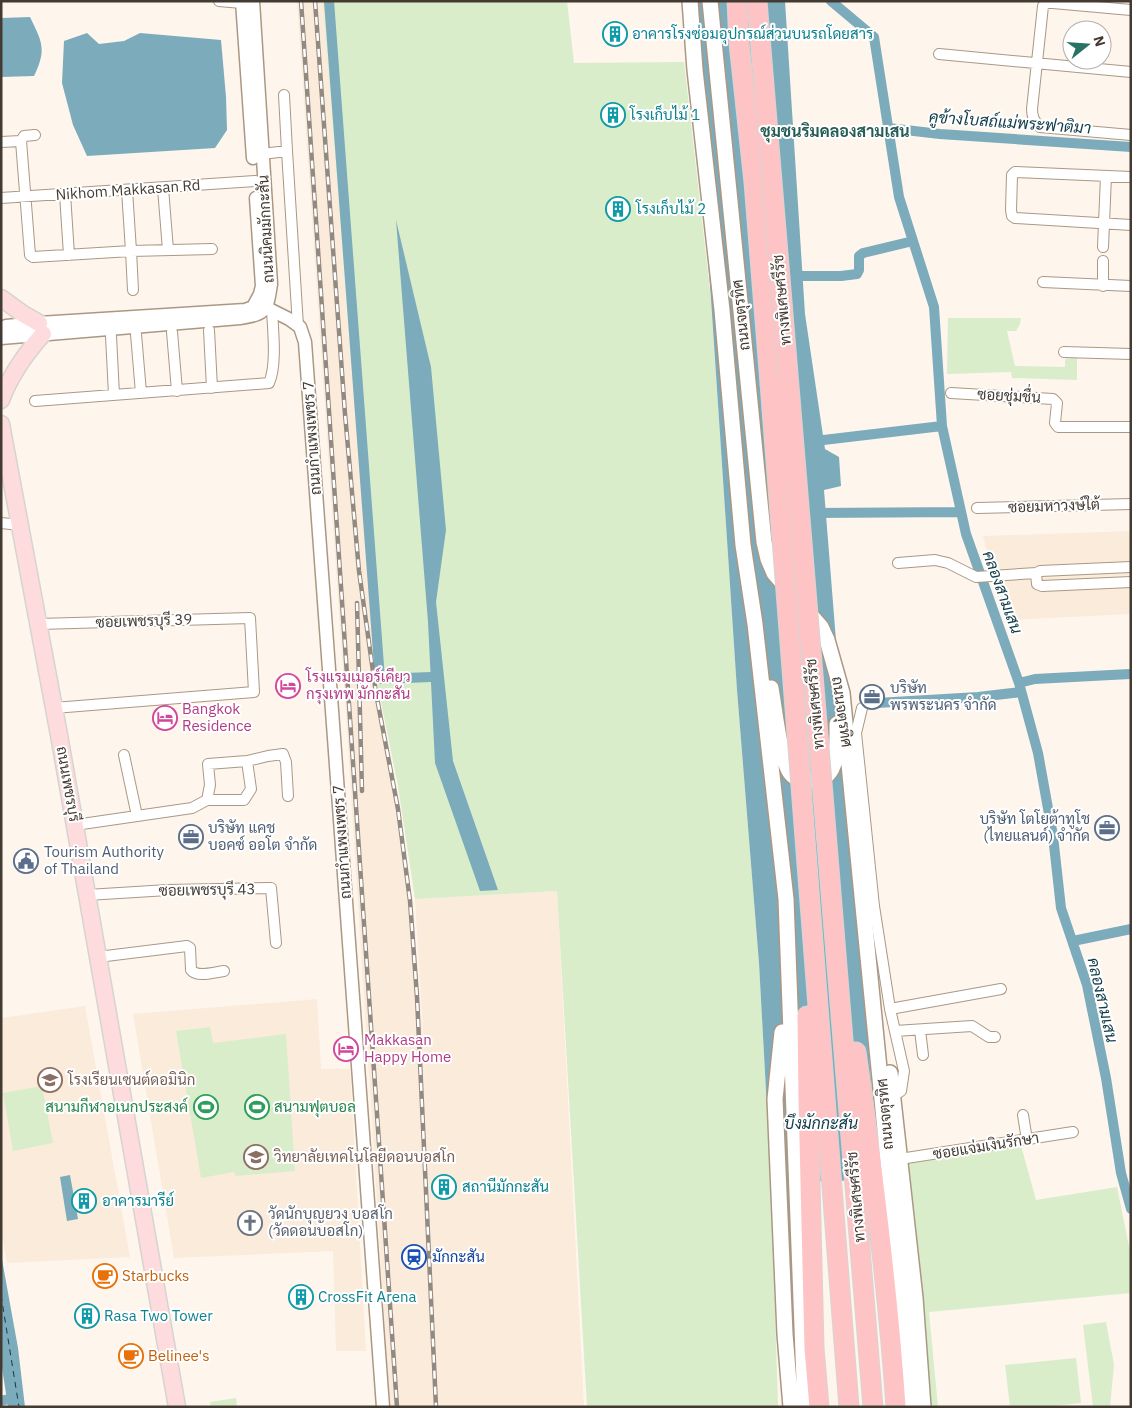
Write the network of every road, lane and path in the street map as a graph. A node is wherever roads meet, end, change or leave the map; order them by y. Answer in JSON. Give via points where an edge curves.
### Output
{"nodes":[{"id":1,"x":219,"y":1,"type":"edge"},
{"id":2,"x":690,"y":1,"type":"edge"},
{"id":3,"x":730,"y":1,"type":"edge"},
{"id":4,"x":737,"y":1,"type":"edge"},
{"id":5,"x":757,"y":1,"type":"edge"},
{"id":6,"x":246,"y":2,"type":"edge"},
{"id":7,"x":711,"y":3,"type":"edge"},
{"id":8,"x":1131,"y":10,"type":"edge"},
{"id":9,"x":739,"y":43,"type":"junction"},
{"id":10,"x":940,"y":54,"type":"dead end"},
{"id":11,"x":1037,"y":63,"type":"junction"},
{"id":12,"x":1131,"y":72,"type":"edge"},
{"id":13,"x":284,"y":95,"type":"dead end"},
{"id":14,"x":1131,"y":135,"type":"edge"},
{"id":15,"x":35,"y":136,"type":"dead end"},
{"id":16,"x":21,"y":140,"type":"junction"},
{"id":17,"x":1,"y":142,"type":"edge"},
{"id":18,"x":287,"y":151,"type":"junction"},
{"id":19,"x":262,"y":154,"type":"junction"},
{"id":20,"x":1106,"y":176,"type":"junction"},
{"id":21,"x":1131,"y":177,"type":"edge"},
{"id":22,"x":255,"y":181,"type":"junction"},
{"id":23,"x":164,"y":188,"type":"junction"},
{"id":24,"x":127,"y":190,"type":"junction"},
{"id":25,"x":65,"y":194,"type":"junction"},
{"id":26,"x":24,"y":197,"type":"junction"},
{"id":27,"x":1,"y":198,"type":"edge"},
{"id":28,"x":1104,"y":224,"type":"junction"},
{"id":29,"x":1131,"y":225,"type":"edge"},
{"id":30,"x":1103,"y":246,"type":"dead end"},
{"id":31,"x":212,"y":249,"type":"dead end"},
{"id":32,"x":168,"y":250,"type":"junction"},
{"id":33,"x":131,"y":251,"type":"junction"},
{"id":34,"x":69,"y":255,"type":"junction"},
{"id":35,"x":1103,"y":262,"type":"dead end"},
{"id":36,"x":1043,"y":282,"type":"dead end"},
{"id":37,"x":1103,"y":286,"type":"junction"},
{"id":38,"x":1131,"y":286,"type":"edge"},
{"id":39,"x":133,"y":290,"type":"dead end"},
{"id":40,"x":1,"y":298,"type":"edge"},
{"id":41,"x":265,"y":307,"type":"junction"},
{"id":42,"x":298,"y":326,"type":"junction"},
{"id":43,"x":1,"y":328,"type":"edge"},
{"id":44,"x":41,"y":329,"type":"junction"},
{"id":45,"x":209,"y":330,"type":"dead end"},
{"id":46,"x":172,"y":332,"type":"dead end"},
{"id":47,"x":136,"y":334,"type":"dead end"},
{"id":48,"x":111,"y":336,"type":"dead end"},
{"id":49,"x":1,"y":338,"type":"edge"},
{"id":50,"x":1064,"y":352,"type":"dead end"},
{"id":51,"x":1131,"y":354,"type":"edge"},
{"id":52,"x":212,"y":388,"type":"junction"},
{"id":53,"x":177,"y":391,"type":"junction"},
{"id":54,"x":951,"y":393,"type":"dead end"},
{"id":55,"x":141,"y":394,"type":"junction"},
{"id":56,"x":114,"y":395,"type":"junction"},
{"id":57,"x":1,"y":400,"type":"edge"},
{"id":58,"x":35,"y":401,"type":"dead end"},
{"id":59,"x":1,"y":424,"type":"edge"},
{"id":60,"x":1131,"y":427,"type":"edge"},
{"id":61,"x":1131,"y":504,"type":"edge"},
{"id":62,"x":977,"y":508,"type":"dead end"},
{"id":63,"x":1,"y":523,"type":"edge"},
{"id":64,"x":20,"y":526,"type":"junction"},
{"id":65,"x":898,"y":563,"type":"dead end"},
{"id":66,"x":1131,"y":567,"type":"edge"},
{"id":67,"x":1036,"y":574,"type":"junction"},
{"id":68,"x":1131,"y":582,"type":"edge"},
{"id":69,"x":786,"y":587,"type":"junction"},
{"id":70,"x":38,"y":624,"type":"junction"},
{"id":71,"x":755,"y":624,"type":"junction"},
{"id":72,"x":839,"y":680,"type":"junction"},
{"id":73,"x":54,"y":708,"type":"junction"},
{"id":74,"x":862,"y":708,"type":"dead end"},
{"id":75,"x":124,"y":755,"type":"dead end"},
{"id":76,"x":248,"y":761,"type":"junction"},
{"id":77,"x":288,"y":796,"type":"dead end"},
{"id":78,"x":207,"y":800,"type":"junction"},
{"id":79,"x":137,"y":816,"type":"junction"},
{"id":80,"x":75,"y":825,"type":"junction"},
{"id":81,"x":807,"y":864,"type":"junction"},
{"id":82,"x":87,"y":896,"type":"junction"},
{"id":83,"x":833,"y":918,"type":"junction"},
{"id":84,"x":276,"y":943,"type":"dead end"},
{"id":85,"x":98,"y":957,"type":"junction"},
{"id":86,"x":224,"y":971,"type":"dead end"},
{"id":87,"x":788,"y":981,"type":"junction"},
{"id":88,"x":872,"y":989,"type":"junction"},
{"id":89,"x":1001,"y":989,"type":"dead end"},
{"id":90,"x":890,"y":1009,"type":"junction"},
{"id":91,"x":920,"y":1030,"type":"junction"},
{"id":92,"x":895,"y":1031,"type":"junction"},
{"id":93,"x":995,"y":1037,"type":"dead end"},
{"id":94,"x":923,"y":1055,"type":"dead end"},
{"id":95,"x":893,"y":1096,"type":"junction"},
{"id":96,"x":1024,"y":1115,"type":"dead end"},
{"id":97,"x":1073,"y":1132,"type":"dead end"},
{"id":98,"x":1027,"y":1140,"type":"junction"},
{"id":99,"x":900,"y":1159,"type":"junction"},
{"id":100,"x":142,"y":1204,"type":"junction"},
{"id":101,"x":848,"y":1403,"type":"edge"},
{"id":102,"x":873,"y":1404,"type":"edge"},
{"id":103,"x":166,"y":1407,"type":"edge"},
{"id":104,"x":177,"y":1407,"type":"edge"},
{"id":105,"x":188,"y":1407,"type":"edge"},
{"id":106,"x":383,"y":1407,"type":"edge"},
{"id":107,"x":791,"y":1407,"type":"edge"},
{"id":108,"x":805,"y":1407,"type":"edge"},
{"id":109,"x":819,"y":1407,"type":"edge"},
{"id":110,"x":896,"y":1407,"type":"edge"},
{"id":111,"x":911,"y":1407,"type":"edge"},
{"id":112,"x":923,"y":1407,"type":"edge"}],
"edges":[{"from":1,"to":6,"type":"street"},
{"from":2,"to":71,"type":"main road","name":"ถนนจตุรทิศ","via":[[743,546]]},
{"from":3,"to":9,"type":"highway"},
{"from":4,"to":9,"type":"highway","name":"ทางพิเศษศรีรัช"},
{"from":5,"to":83,"type":"highway","name":"ทางพิเศษศรีรัช","bridge":true},
{"from":6,"to":19,"type":"street","name":"ถนนนิคมมักกะสัน"},
{"from":6,"to":22,"type":"street","name":"ถนนนิคมมักกะสัน"},
{"from":7,"to":69,"type":"main road","name":"ถนนจตุรทิศ","via":[[764,542],[774,573]]},
{"from":8,"to":11,"type":"street","via":[[1048,3],[1043,6]]},
{"from":9,"to":69,"type":"highway","name":"ทางพิเศษศรีรัช","bridge":true,"via":[[755,192]]},
{"from":10,"to":11,"type":"street"},
{"from":11,"to":12,"type":"street"},
{"from":11,"to":14,"type":"street","via":[[1032,116],[1040,127]]},
{"from":13,"to":18,"type":"street"},
{"from":15,"to":16,"type":"street","via":[[24,136]]},
{"from":16,"to":17,"type":"street"},
{"from":16,"to":26,"type":"street"},
{"from":18,"to":19,"type":"street"},
{"from":18,"to":42,"type":"street"},
{"from":19,"to":41,"type":"street","name":"ถนนนิคมมักกะสัน","via":[[271,284]]},
{"from":20,"to":21,"type":"street"},
{"from":20,"to":28,"type":"street"},
{"from":20,"to":28,"type":"street","via":[[1015,172],[1011,195],[1012,216],[1015,218]]},
{"from":22,"to":23,"type":"street","name":"Nikhom Makkasan Rd"},
{"from":22,"to":41,"type":"street","name":"ถนนนิคมมักกะสัน"},
{"from":23,"to":24,"type":"street","name":"Nikhom Makkasan Rd"},
{"from":23,"to":32,"type":"street"},
{"from":24,"to":25,"type":"street","name":"Nikhom Makkasan Rd"},
{"from":24,"to":33,"type":"street"},
{"from":25,"to":26,"type":"street","name":"Nikhom Makkasan Rd"},
{"from":25,"to":34,"type":"street"},
{"from":26,"to":27,"type":"street","name":"Nikhom Makkasan Rd"},
{"from":26,"to":34,"type":"street","via":[[30,255]]},
{"from":28,"to":29,"type":"street"},
{"from":28,"to":30,"type":"street"},
{"from":31,"to":32,"type":"street"},
{"from":32,"to":33,"type":"street"},
{"from":33,"to":34,"type":"street"},
{"from":33,"to":39,"type":"street"},
{"from":35,"to":37,"type":"street"},
{"from":36,"to":37,"type":"street"},
{"from":37,"to":38,"type":"street"},
{"from":40,"to":44,"type":"main road"},
{"from":41,"to":42,"type":"street"},
{"from":41,"to":44,"type":"street","via":[[256,316],[240,318]]},
{"from":41,"to":52,"type":"street","via":[[273,363],[269,383]]},
{"from":42,"to":106,"type":"street","name":"ถนนกำแพงเพชร 7","via":[[306,342]]},
{"from":43,"to":44,"type":"street"},
{"from":44,"to":49,"type":"street"},
{"from":44,"to":57,"type":"main road"},
{"from":45,"to":52,"type":"street"},
{"from":46,"to":53,"type":"street"},
{"from":47,"to":55,"type":"street"},
{"from":48,"to":56,"type":"street"},
{"from":50,"to":51,"type":"street"},
{"from":52,"to":53,"type":"street"},
{"from":53,"to":55,"type":"street"},
{"from":54,"to":60,"type":"street","name":"ซอยชุ่มชื่น","via":[[1053,399],[1058,427]]},
{"from":55,"to":56,"type":"street"},
{"from":56,"to":58,"type":"street"},
{"from":59,"to":64,"type":"main road","name":"ถนนเพชรบุรี"},
{"from":61,"to":62,"type":"street","name":"ซอยมหาวงษ์ใต้"},
{"from":63,"to":64,"type":"street"},
{"from":64,"to":70,"type":"main road","name":"ถนนเพชรบุรี"},
{"from":65,"to":67,"type":"street","via":[[934,560],[976,577]]},
{"from":66,"to":67,"type":"street","via":[[1040,571]]},
{"from":67,"to":68,"type":"street","via":[[1037,584],[1042,586]]},
{"from":69,"to":72,"type":"main road","name":"ถนนจตุรทิศ","bridge":true,"via":[[820,627]]},
{"from":69,"to":81,"type":"highway","name":"ทางพิเศษศรีรัช","bridge":true},
{"from":70,"to":73,"type":"main road","name":"ถนนเพชรบุรี"},
{"from":70,"to":73,"type":"street","name":"ซอยเพชรบุรี 39","via":[[250,618],[254,692]]},
{"from":71,"to":72,"type":"main road","bridge":true,"via":[[766,659],[784,760],[796,778],[807,781],[823,779],[833,767]]},
{"from":71,"to":87,"type":"main road","name":"ถนนจตุรทิศ","via":[[786,899]]},
{"from":72,"to":88,"type":"main road","name":"ถนนจตุรทิศ"},
{"from":73,"to":80,"type":"main road","name":"ถนนเพชรบุรี"},
{"from":74,"to":90,"type":"street","via":[[856,733],[874,906]]},
{"from":75,"to":79,"type":"street"},
{"from":76,"to":77,"type":"street","via":[[283,754]]},
{"from":76,"to":78,"type":"street","via":[[208,764],[210,785]]},
{"from":76,"to":78,"type":"street","via":[[251,789],[244,800]]},
{"from":78,"to":79,"type":"street","via":[[192,808]]},
{"from":79,"to":80,"type":"street"},
{"from":80,"to":82,"type":"main road","name":"ถนนเพชรบุรี"},
{"from":81,"to":101,"type":"highway","name":"ทางพิเศษศรีรัช"},
{"from":81,"to":109,"type":"highway","via":[[808,1098],[814,1348]]},
{"from":82,"to":84,"type":"street","name":"ซอยเพชรบุรี 43","via":[[272,888]]},
{"from":82,"to":85,"type":"main road","name":"ถนนเพชรบุรี"},
{"from":83,"to":102,"type":"highway","name":"ทางพิเศษศรีรัช"},
{"from":83,"to":110,"type":"highway","via":[[873,1177]]},
{"from":85,"to":86,"type":"street","via":[[187,946],[193,972]]},
{"from":85,"to":100,"type":"main road","name":"ถนนเพชรบุรี"},
{"from":87,"to":107,"type":"main road","via":[[775,1099]]},
{"from":87,"to":108,"type":"main road","name":"ถนนจตุรทิศ"},
{"from":88,"to":95,"type":"main road"},
{"from":88,"to":111,"type":"main road","name":"ถนนจตุรทิศ"},
{"from":89,"to":90,"type":"street"},
{"from":90,"to":92,"type":"street"},
{"from":91,"to":92,"type":"street"},
{"from":91,"to":93,"type":"street","via":[[972,1026],[989,1038]]},
{"from":91,"to":94,"type":"street"},
{"from":92,"to":95,"type":"street","via":[[904,1071],[901,1091]]},
{"from":95,"to":99,"type":"main road"},
{"from":96,"to":98,"type":"street"},
{"from":97,"to":98,"type":"street","name":"ซอยแจ่มเงินรักษา"},
{"from":98,"to":99,"type":"street","name":"ซอยแจ่มเงินรักษา"},
{"from":99,"to":112,"type":"main road"},
{"from":100,"to":103,"type":"main road","name":"ถนนเพชรบุรี","via":[[139,1239]]},
{"from":100,"to":104,"type":"main road","name":"ถนนเพชรบุรี"},
{"from":100,"to":105,"type":"main road","name":"ถนนเพชรบุรี","via":[[161,1253]]}]}
